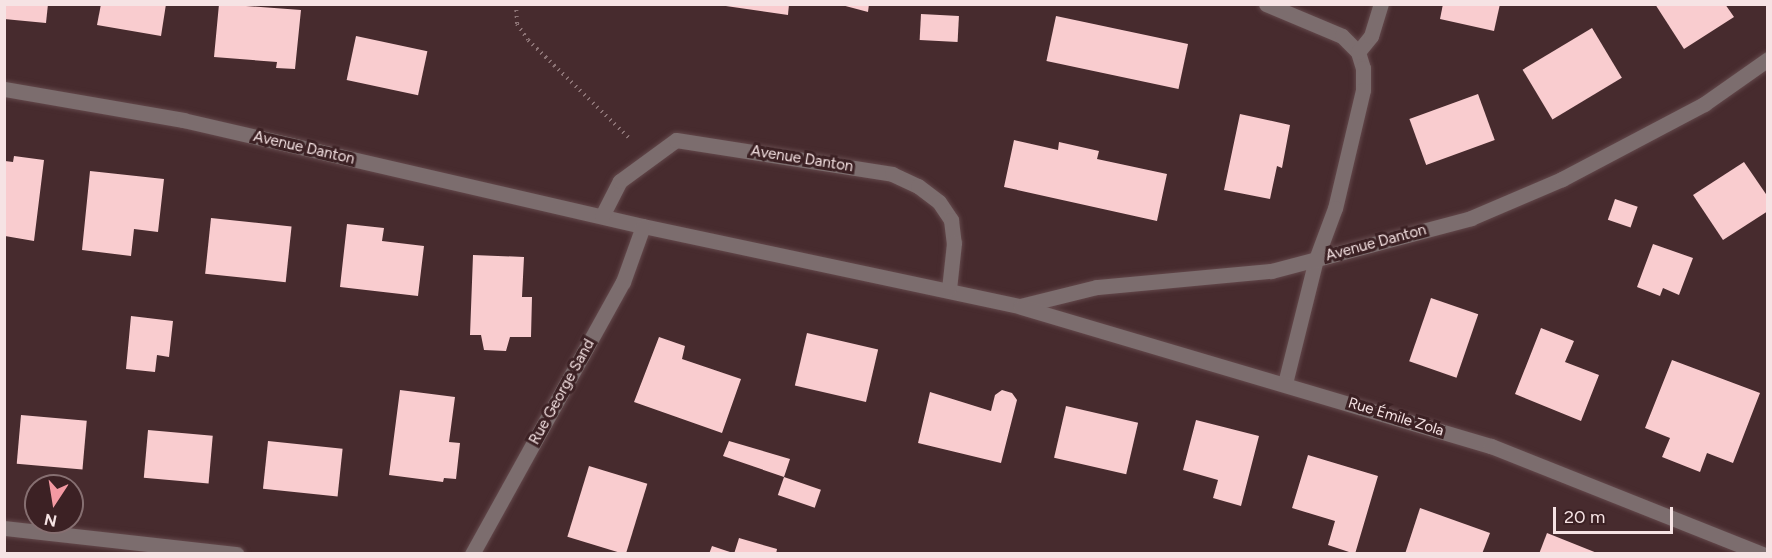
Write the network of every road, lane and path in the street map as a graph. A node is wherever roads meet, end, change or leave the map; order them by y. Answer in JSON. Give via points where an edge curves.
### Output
{"nodes":[{"id":1,"x":516,"y":4,"type":"edge"},
{"id":2,"x":1266,"y":4,"type":"edge"},
{"id":3,"x":1381,"y":4,"type":"edge"},
{"id":4,"x":1358,"y":52,"type":"junction"},
{"id":5,"x":1767,"y":59,"type":"edge"},
{"id":6,"x":4,"y":89,"type":"edge"},
{"id":7,"x":649,"y":158,"type":"junction"},
{"id":8,"x":602,"y":216,"type":"junction"},
{"id":9,"x":643,"y":226,"type":"junction"},
{"id":10,"x":1316,"y":259,"type":"junction"},
{"id":11,"x":948,"y":289,"type":"junction"},
{"id":12,"x":1020,"y":306,"type":"junction"},
{"id":13,"x":1285,"y":383,"type":"junction"},
{"id":14,"x":4,"y":528,"type":"edge"},
{"id":15,"x":237,"y":554,"type":"edge"},
{"id":16,"x":472,"y":554,"type":"edge"},
{"id":17,"x":1763,"y":554,"type":"edge"}],
"edges":[{"from":1,"to":7,"type":"path","via":[[518,24],[528,40]]},
{"from":2,"to":4,"type":"street","via":[[1324,25]]},
{"from":3,"to":4,"type":"street","via":[[1371,36]]},
{"from":4,"to":10,"type":"street","via":[[1363,90],[1335,208]]},
{"from":5,"to":10,"type":"street","name":"Avenue Danton","via":[[1704,104],[1552,183],[1471,218]]},
{"from":6,"to":8,"type":"street","name":"Avenue Danton","via":[[183,120]]},
{"from":7,"to":8,"type":"street","name":"Avenue Danton","via":[[620,181]]},
{"from":7,"to":11,"type":"street","name":"Avenue Danton","via":[[676,140],[892,174],[939,202],[951,220],[954,243]]},
{"from":8,"to":9,"type":"street","name":"Avenue Danton"},
{"from":9,"to":11,"type":"street","name":"Avenue Danton"},
{"from":9,"to":16,"type":"street","name":"Rue George Sand","via":[[623,282]]},
{"from":10,"to":12,"type":"street","name":"Avenue Danton","via":[[1271,271],[1097,287]]},
{"from":10,"to":13,"type":"street"},
{"from":11,"to":12,"type":"street","name":"Avenue Danton"},
{"from":12,"to":13,"type":"street","name":"Rue Émile Zola"},
{"from":13,"to":17,"type":"street","name":"Rue Émile Zola","via":[[1491,446]]},
{"from":14,"to":15,"type":"street"}]}
